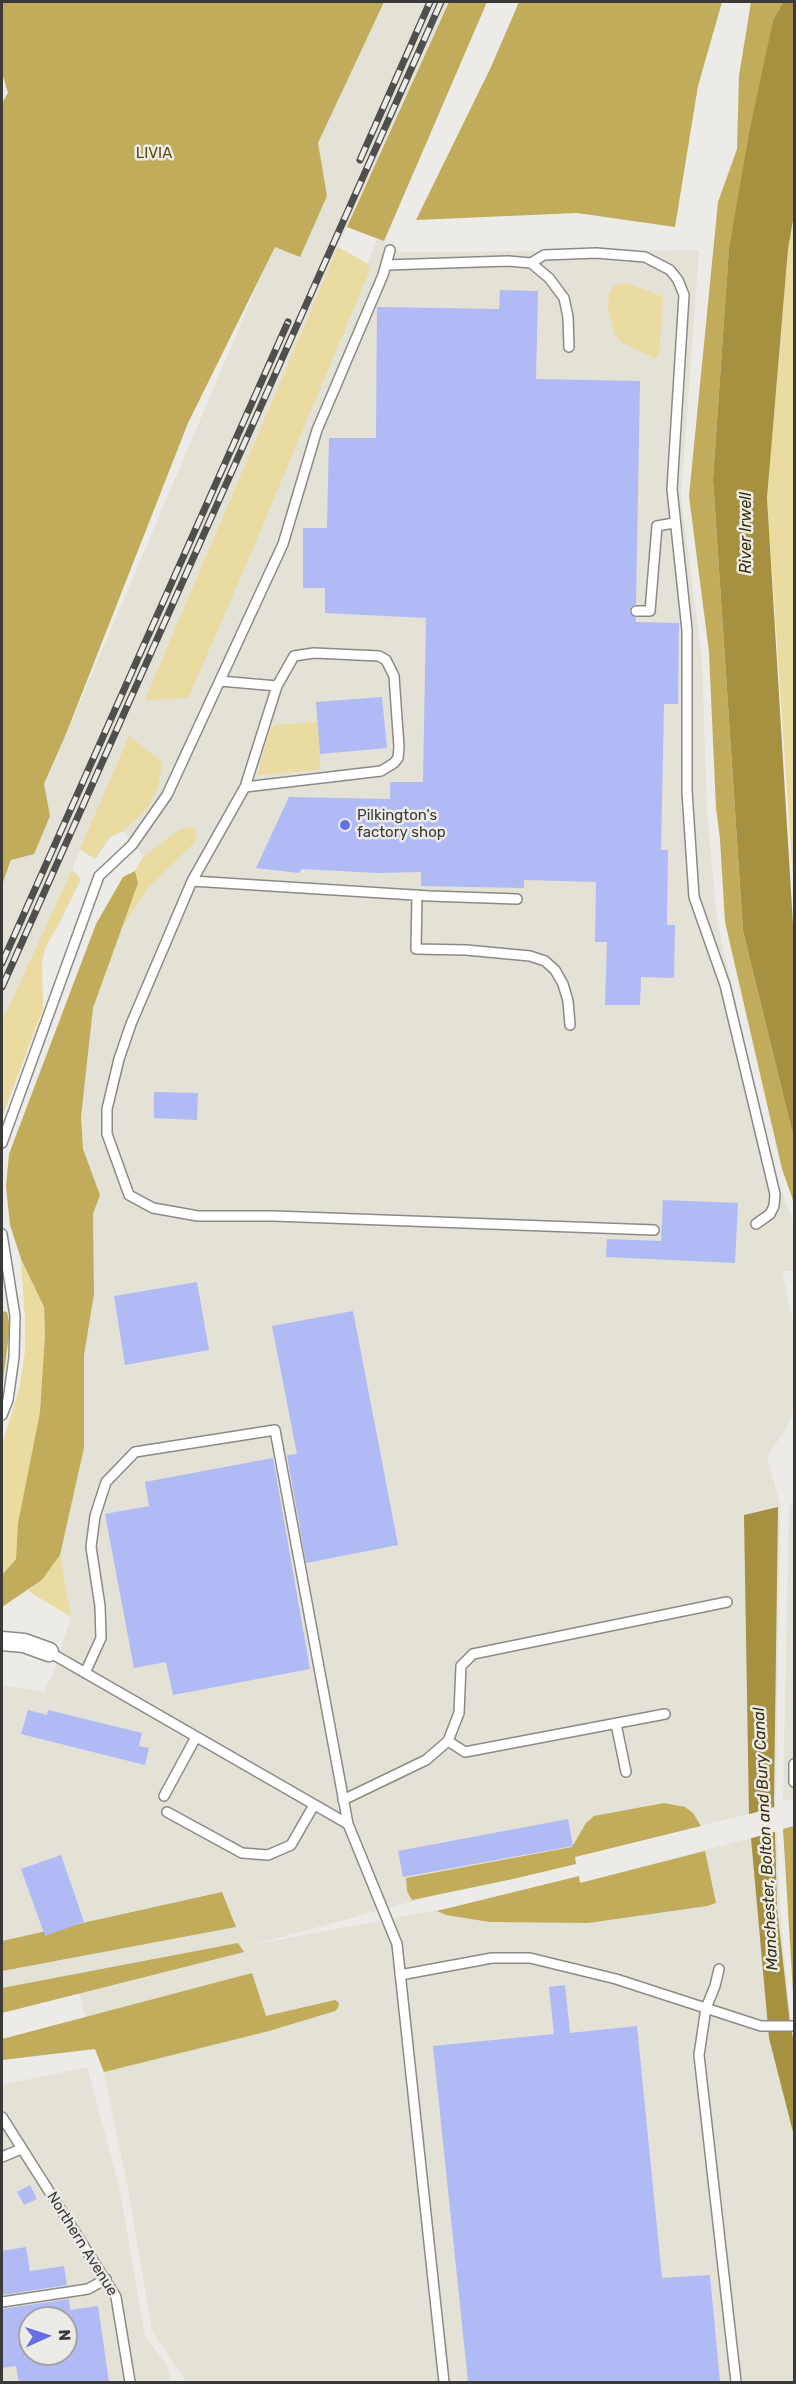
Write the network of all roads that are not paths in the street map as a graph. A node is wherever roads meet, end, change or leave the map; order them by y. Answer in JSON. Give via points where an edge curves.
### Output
{"nodes":[{"id":1,"x":390,"y":249,"type":"dead end"},
{"id":2,"x":531,"y":263,"type":"junction"},
{"id":3,"x":386,"y":265,"type":"junction"},
{"id":4,"x":568,"y":347,"type":"dead end"},
{"id":5,"x":674,"y":523,"type":"junction"},
{"id":6,"x":636,"y":611,"type":"dead end"},
{"id":7,"x":220,"y":681,"type":"junction"},
{"id":8,"x":277,"y":686,"type":"junction"},
{"id":9,"x":244,"y":787,"type":"junction"},
{"id":10,"x":192,"y":882,"type":"junction"},
{"id":11,"x":417,"y":895,"type":"junction"},
{"id":12,"x":517,"y":899,"type":"dead end"},
{"id":13,"x":570,"y":1025,"type":"dead end"},
{"id":14,"x":2,"y":1143,"type":"edge"},
{"id":15,"x":756,"y":1224,"type":"dead end"},
{"id":16,"x":654,"y":1230,"type":"dead end"},
{"id":17,"x":2,"y":1234,"type":"edge"},
{"id":18,"x":2,"y":1415,"type":"edge"},
{"id":19,"x":727,"y":1602,"type":"dead end"},
{"id":20,"x":2,"y":1641,"type":"edge"},
{"id":21,"x":49,"y":1652,"type":"joint"},
{"id":22,"x":85,"y":1673,"type":"junction"},
{"id":23,"x":665,"y":1714,"type":"dead end"},
{"id":24,"x":616,"y":1724,"type":"junction"},
{"id":25,"x":196,"y":1737,"type":"junction"},
{"id":26,"x":448,"y":1741,"type":"junction"},
{"id":27,"x":795,"y":1764,"type":"edge"},
{"id":28,"x":626,"y":1772,"type":"dead end"},
{"id":29,"x":795,"y":1782,"type":"edge"},
{"id":30,"x":164,"y":1796,"type":"dead end"},
{"id":31,"x":344,"y":1800,"type":"junction"},
{"id":32,"x":314,"y":1804,"type":"junction"},
{"id":33,"x":167,"y":1812,"type":"dead end"},
{"id":34,"x":348,"y":1824,"type":"junction"},
{"id":35,"x":719,"y":1969,"type":"dead end"},
{"id":36,"x":400,"y":1975,"type":"junction"},
{"id":37,"x":706,"y":2008,"type":"junction"},
{"id":38,"x":795,"y":2026,"type":"edge"},
{"id":39,"x":2,"y":2117,"type":"edge"},
{"id":40,"x":21,"y":2149,"type":"junction"},
{"id":41,"x":2,"y":2157,"type":"edge"},
{"id":42,"x":106,"y":2279,"type":"junction"},
{"id":43,"x":2,"y":2302,"type":"edge"},
{"id":44,"x":130,"y":2382,"type":"edge"},
{"id":45,"x":444,"y":2382,"type":"edge"},
{"id":46,"x":736,"y":2382,"type":"edge"}],
"edges":[{"from":1,"to":3,"type":"lane"},
{"from":2,"to":3,"type":"lane"},
{"from":2,"to":4,"type":"lane","via":[[564,298]]},
{"from":2,"to":5,"type":"lane","via":[[544,255],[596,253],[645,257],[670,270],[678,280],[684,294],[672,489]]},
{"from":3,"to":7,"type":"lane","via":[[317,430],[283,544]]},
{"from":5,"to":6,"type":"lane","via":[[657,526],[650,611]]},
{"from":5,"to":15,"type":"lane","via":[[687,630],[687,791],[694,897],[725,985],[775,1194],[770,1214]]},
{"from":7,"to":8,"type":"lane"},
{"from":7,"to":14,"type":"lane","via":[[167,795],[132,845],[99,876]]},
{"from":8,"to":9,"type":"lane"},
{"from":8,"to":9,"type":"lane","via":[[299,654],[379,656],[386,660],[394,676],[398,758],[381,771]]},
{"from":9,"to":10,"type":"lane"},
{"from":10,"to":11,"type":"lane"},
{"from":10,"to":16,"type":"lane","via":[[131,1024],[107,1109],[107,1134],[129,1195],[153,1208],[198,1216]]},
{"from":11,"to":12,"type":"lane"},
{"from":11,"to":13,"type":"lane","via":[[416,949],[530,956],[544,961],[563,984]]},
{"from":17,"to":18,"type":"lane","via":[[15,1316],[14,1357]]},
{"from":19,"to":26,"type":"lane","via":[[473,1654],[461,1666],[459,1713]]},
{"from":20,"to":21,"type":"street","via":[[24,1643]]},
{"from":21,"to":22,"type":"lane"},
{"from":22,"to":25,"type":"lane"},
{"from":22,"to":31,"type":"lane","via":[[101,1638],[91,1547],[95,1516],[106,1482],[135,1452],[276,1430]]},
{"from":23,"to":24,"type":"lane"},
{"from":24,"to":26,"type":"lane","via":[[465,1752]]},
{"from":24,"to":28,"type":"lane"},
{"from":25,"to":30,"type":"lane"},
{"from":25,"to":32,"type":"lane"},
{"from":26,"to":31,"type":"lane","via":[[426,1760]]},
{"from":27,"to":29,"type":"lane"},
{"from":31,"to":34,"type":"lane"},
{"from":32,"to":33,"type":"lane","via":[[291,1845],[268,1854],[242,1853]]},
{"from":32,"to":34,"type":"lane"},
{"from":34,"to":36,"type":"lane","via":[[397,1944]]},
{"from":35,"to":37,"type":"lane"},
{"from":36,"to":37,"type":"lane","via":[[492,1958],[530,1958],[616,1979]]},
{"from":36,"to":45,"type":"lane"},
{"from":37,"to":38,"type":"lane","via":[[761,2026]]},
{"from":37,"to":46,"type":"lane","via":[[699,2055]]},
{"from":39,"to":40,"type":"lane","name":"Northern Avenue"},
{"from":40,"to":41,"type":"lane"},
{"from":40,"to":42,"type":"lane","name":"Northern Avenue"},
{"from":42,"to":43,"type":"lane","via":[[88,2289]]},
{"from":42,"to":44,"type":"lane","name":"Northern Avenue","via":[[117,2297]]}]}
